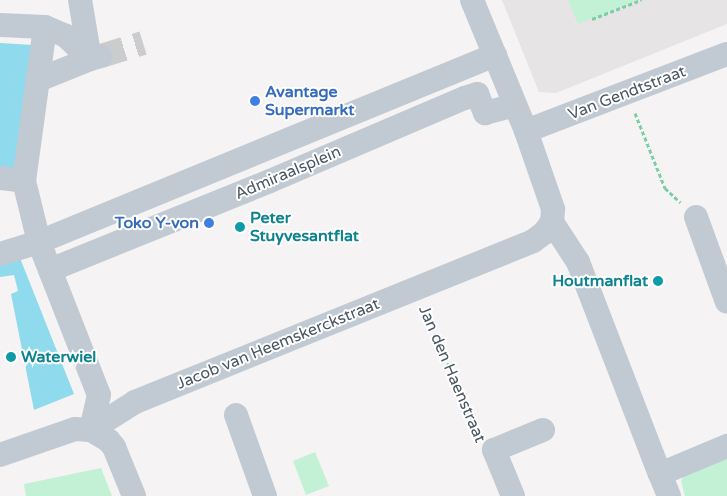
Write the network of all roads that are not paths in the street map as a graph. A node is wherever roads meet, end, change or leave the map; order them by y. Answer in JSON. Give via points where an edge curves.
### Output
{"nodes":[{"id":1,"x":80,"y":0,"type":"edge"},
{"id":2,"x":472,"y":0,"type":"edge"},
{"id":3,"x":0,"y":25,"type":"edge"},
{"id":4,"x":45,"y":27,"type":"junction"},
{"id":5,"x":727,"y":54,"type":"edge"},
{"id":6,"x":495,"y":55,"type":"junction"},
{"id":7,"x":96,"y":57,"type":"junction"},
{"id":8,"x":38,"y":80,"type":"junction"},
{"id":9,"x":515,"y":105,"type":"junction"},
{"id":10,"x":526,"y":131,"type":"junction"},
{"id":11,"x":0,"y":178,"type":"edge"},
{"id":12,"x":24,"y":181,"type":"junction"},
{"id":13,"x":696,"y":217,"type":"road end"},
{"id":14,"x":552,"y":222,"type":"junction"},
{"id":15,"x":39,"y":242,"type":"junction"},
{"id":16,"x":0,"y":254,"type":"edge"},
{"id":17,"x":50,"y":270,"type":"junction"},
{"id":18,"x":727,"y":302,"type":"edge"},
{"id":19,"x":236,"y":416,"type":"dead end"},
{"id":20,"x":91,"y":430,"type":"junction"},
{"id":21,"x":543,"y":430,"type":"dead end"},
{"id":22,"x":727,"y":446,"type":"edge"},
{"id":23,"x":0,"y":455,"type":"edge"},
{"id":24,"x":660,"y":474,"type":"junction"},
{"id":25,"x":134,"y":496,"type":"edge"},
{"id":26,"x":266,"y":496,"type":"edge"},
{"id":27,"x":513,"y":496,"type":"edge"},
{"id":28,"x":669,"y":496,"type":"edge"}],
"edges":[{"from":1,"to":7,"type":"street"},
{"from":2,"to":6,"type":"street"},
{"from":3,"to":4,"type":"street"},
{"from":4,"to":7,"type":"street","via":[[66,36]]},
{"from":4,"to":8,"type":"street"},
{"from":5,"to":10,"type":"street","name":"Van Gendtstraat"},
{"from":6,"to":9,"type":"street"},
{"from":6,"to":15,"type":"street","name":"Admiraalsplein"},
{"from":7,"to":8,"type":"street"},
{"from":8,"to":12,"type":"street"},
{"from":9,"to":10,"type":"street"},
{"from":9,"to":17,"type":"street","name":"Admiraalsplein","via":[[484,113],[477,94],[465,98]]},
{"from":10,"to":14,"type":"street","via":[[553,209]]},
{"from":11,"to":12,"type":"street"},
{"from":12,"to":15,"type":"street"},
{"from":13,"to":18,"type":"street"},
{"from":14,"to":20,"type":"street","name":"Jacob van Heemskerckstraat","via":[[533,240],[135,402]]},
{"from":14,"to":24,"type":"street","via":[[578,262]]},
{"from":15,"to":16,"type":"street","name":"Admiraalsplein"},
{"from":15,"to":17,"type":"street"},
{"from":17,"to":20,"type":"street","via":[[99,395]]},
{"from":19,"to":26,"type":"street"},
{"from":20,"to":23,"type":"street","name":"Jacob van Heemskerckstraat","via":[[75,429]]},
{"from":20,"to":25,"type":"street","via":[[114,447]]},
{"from":21,"to":27,"type":"street","name":"Jan den Haenstraat","via":[[494,450]]},
{"from":22,"to":24,"type":"street"},
{"from":24,"to":28,"type":"street"}]}
